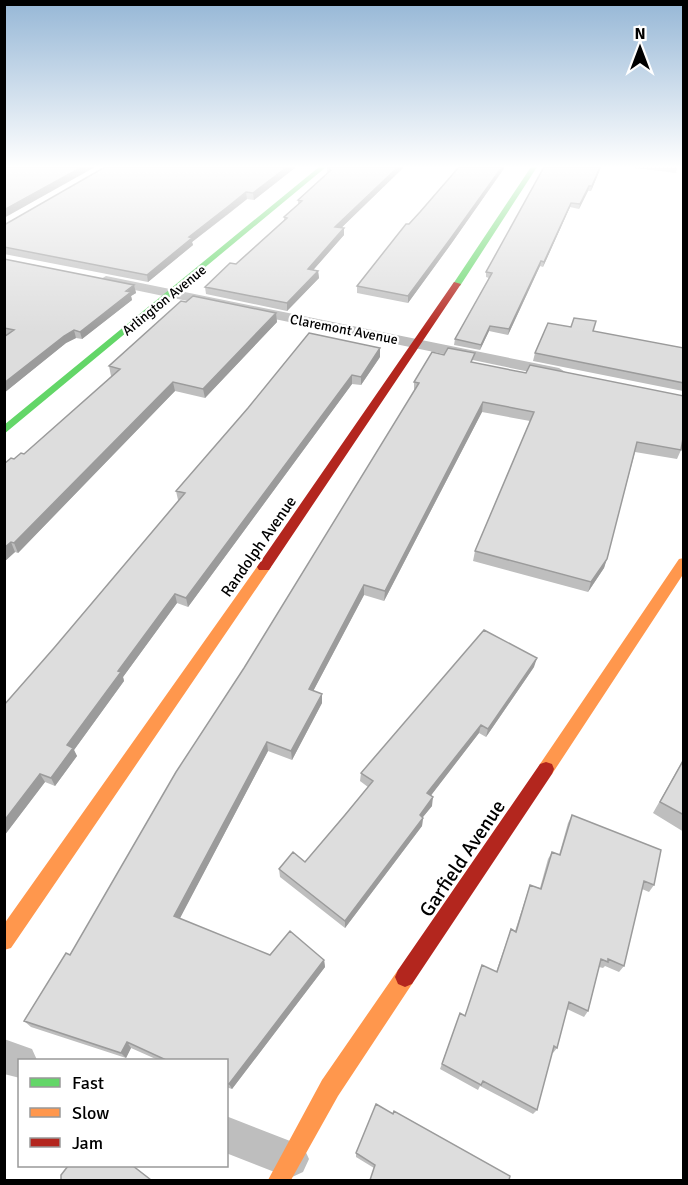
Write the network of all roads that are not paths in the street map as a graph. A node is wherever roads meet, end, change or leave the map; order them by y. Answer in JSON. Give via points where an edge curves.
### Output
{"nodes":[{"id":1,"x":257,"y":222,"type":"edge"},
{"id":2,"x":498,"y":222,"type":"edge"},
{"id":3,"x":93,"y":278,"type":"edge"},
{"id":4,"x":172,"y":294,"type":"junction"},
{"id":5,"x":418,"y":344,"type":"junction"},
{"id":6,"x":570,"y":375,"type":"edge"},
{"id":7,"x":4,"y":431,"type":"edge"},
{"id":8,"x":684,"y":562,"type":"edge"},
{"id":9,"x":4,"y":941,"type":"edge"},
{"id":10,"x":228,"y":1135,"type":"edge"},
{"id":11,"x":285,"y":1170,"type":"edge"}],
"edges":[{"from":1,"to":4,"type":"street","name":"Arlington Avenue"},
{"from":2,"to":5,"type":"street","name":"Randolph Avenue"},
{"from":3,"to":4,"type":"street","name":"Claremont Avenue"},
{"from":4,"to":5,"type":"street","name":"Claremont Avenue"},
{"from":4,"to":7,"type":"street","name":"Arlington Avenue"},
{"from":5,"to":6,"type":"street","name":"Claremont Avenue"},
{"from":5,"to":9,"type":"street","name":"Randolph Avenue"},
{"from":8,"to":11,"type":"street","name":"Garfield Avenue","via":[[330,1088]]},
{"from":10,"to":11,"type":"street"}]}
